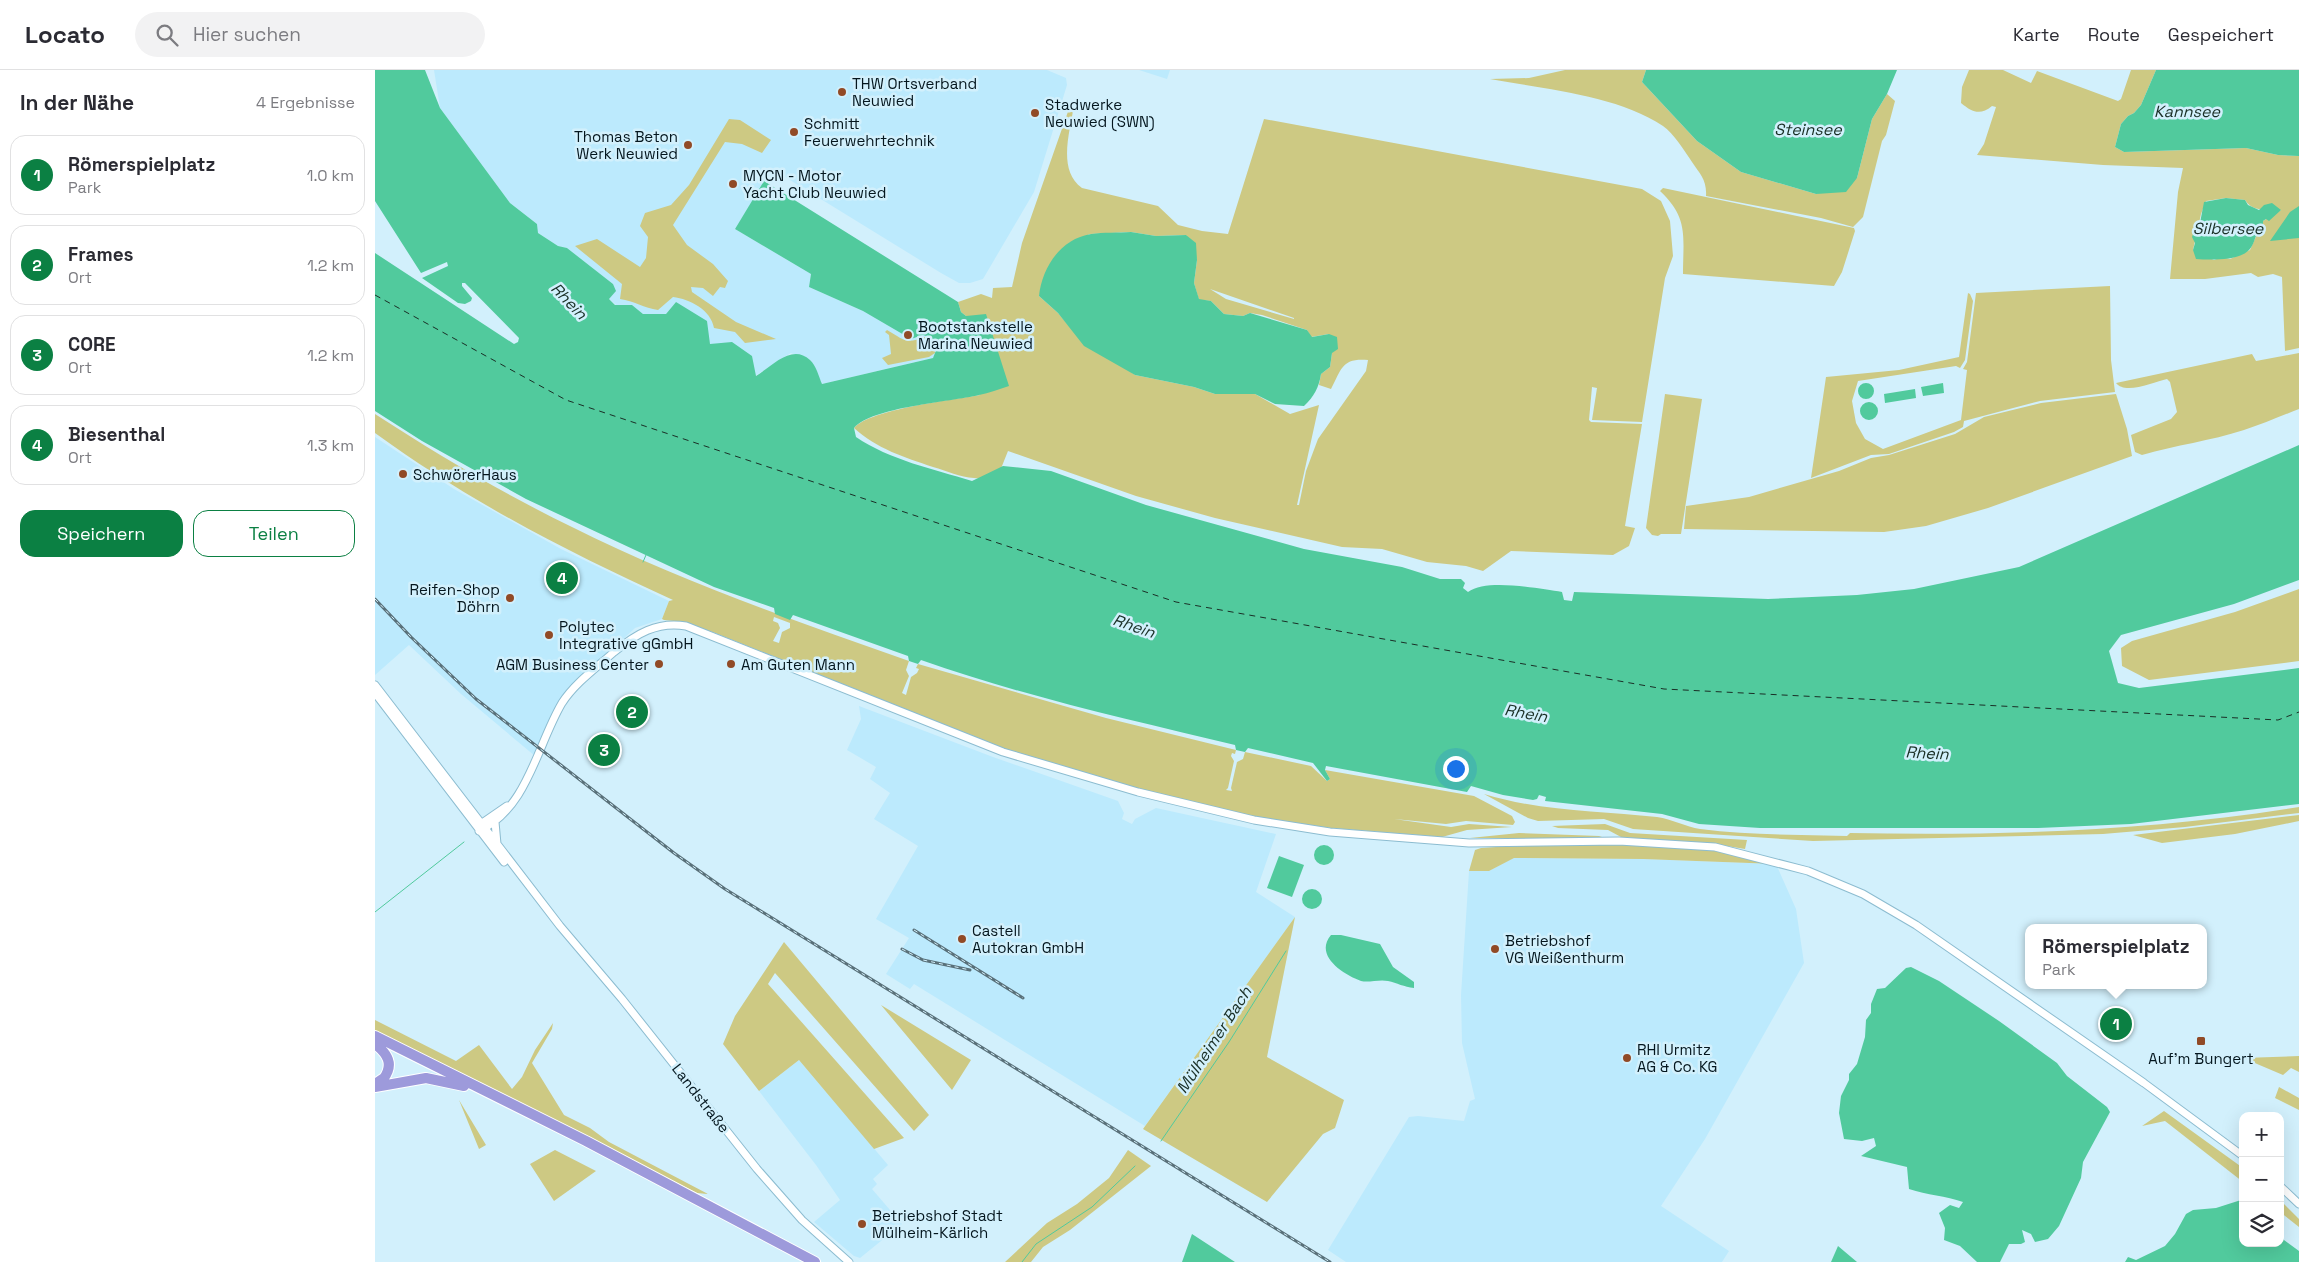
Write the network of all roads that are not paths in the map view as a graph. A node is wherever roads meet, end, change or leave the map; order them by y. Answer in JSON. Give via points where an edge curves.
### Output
{"nodes":[{"id":1,"x":375,"y":685,"type":"edge"},
{"id":2,"x":375,"y":693,"type":"edge"},
{"id":3,"x":511,"y":804,"type":"junction"},
{"id":4,"x":495,"y":822,"type":"junction"},
{"id":5,"x":480,"y":828,"type":"junction"},
{"id":6,"x":498,"y":847,"type":"junction"},
{"id":7,"x":560,"y":926,"type":"junction"},
{"id":8,"x":375,"y":1036,"type":"edge"},
{"id":9,"x":375,"y":1044,"type":"edge"},
{"id":10,"x":375,"y":1085,"type":"edge"},
{"id":11,"x":464,"y":1086,"type":"junction"},
{"id":12,"x":2239,"y":1153,"type":"edge"},
{"id":13,"x":2284,"y":1190,"type":"edge"},
{"id":14,"x":2299,"y":1204,"type":"edge"},
{"id":15,"x":802,"y":1262,"type":"edge"},
{"id":16,"x":815,"y":1262,"type":"edge"},
{"id":17,"x":849,"y":1262,"type":"edge"}],
"edges":[{"from":1,"to":5,"type":"street"},
{"from":2,"to":5,"type":"street"},
{"from":3,"to":4,"type":"street"},
{"from":3,"to":5,"type":"street"},
{"from":3,"to":12,"type":"street","via":[[525,783],[563,701],[579,682],[635,636],[661,625],[686,626],[1003,752],[1138,792],[1254,820],[1330,832],[1469,843],[1619,842],[1715,847],[1808,871],[1863,894],[1916,925],[2091,1045]]},
{"from":4,"to":5,"type":"street"},
{"from":4,"to":6,"type":"street"},
{"from":5,"to":6,"type":"street"},
{"from":5,"to":7,"type":"street","via":[[533,898]]},
{"from":6,"to":7,"type":"street"},
{"from":7,"to":17,"type":"street","name":"Landstraße","via":[[771,1186],[808,1226]]},
{"from":8,"to":16,"type":"highway","via":[[586,1141]]},
{"from":9,"to":10,"type":"highway","via":[[385,1052],[389,1064],[385,1078]]},
{"from":9,"to":11,"type":"highway"},
{"from":10,"to":11,"type":"highway","via":[[426,1078]]},
{"from":11,"to":15,"type":"highway"},
{"from":13,"to":14,"type":"street"}]}
